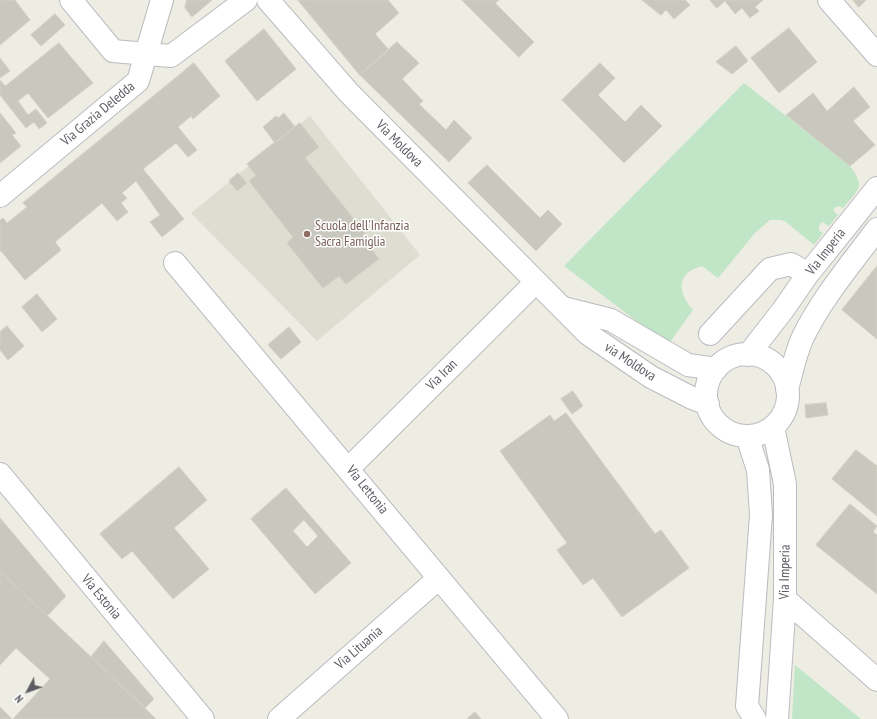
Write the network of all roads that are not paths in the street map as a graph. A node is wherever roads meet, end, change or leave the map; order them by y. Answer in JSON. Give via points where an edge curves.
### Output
{"nodes":[{"id":1,"x":71,"y":0,"type":"edge"},
{"id":2,"x":162,"y":0,"type":"edge"},
{"id":3,"x":246,"y":0,"type":"edge"},
{"id":4,"x":268,"y":0,"type":"edge"},
{"id":5,"x":830,"y":0,"type":"edge"},
{"id":6,"x":146,"y":53,"type":"junction"},
{"id":7,"x":877,"y":56,"type":"edge"},
{"id":8,"x":877,"y":188,"type":"edge"},
{"id":9,"x":0,"y":196,"type":"edge"},
{"id":10,"x":877,"y":229,"type":"edge"},
{"id":11,"x":174,"y":263,"type":"dead end"},
{"id":12,"x":808,"y":274,"type":"junction"},
{"id":13,"x":536,"y":282,"type":"junction"},
{"id":14,"x":562,"y":308,"type":"junction"},
{"id":15,"x":710,"y":334,"type":"dead end"},
{"id":16,"x":748,"y":355,"type":"junction"},
{"id":17,"x":716,"y":369,"type":"junction"},
{"id":18,"x":788,"y":389,"type":"junction"},
{"id":19,"x":708,"y":404,"type":"junction"},
{"id":20,"x":773,"y":427,"type":"junction"},
{"id":21,"x":748,"y":436,"type":"junction"},
{"id":22,"x":348,"y":468,"type":"junction"},
{"id":23,"x":0,"y":474,"type":"edge"},
{"id":24,"x":438,"y":578,"type":"junction"},
{"id":25,"x":785,"y":600,"type":"junction"},
{"id":26,"x":877,"y":680,"type":"edge"},
{"id":27,"x":203,"y":719,"type":"edge"},
{"id":28,"x":279,"y":719,"type":"edge"},
{"id":29,"x":557,"y":719,"type":"edge"},
{"id":30,"x":755,"y":719,"type":"edge"},
{"id":31,"x":776,"y":719,"type":"edge"}],
"edges":[{"from":1,"to":6,"type":"street","via":[[113,51]]},
{"from":2,"to":6,"type":"street","name":"Via Grazia Deledda"},
{"from":3,"to":6,"type":"street","via":[[171,56]]},
{"from":4,"to":13,"type":"street","name":"Via Moldova","via":[[349,93]]},
{"from":5,"to":7,"type":"street"},
{"from":6,"to":9,"type":"street","name":"Via Grazia Deledda","via":[[138,81]]},
{"from":8,"to":12,"type":"street","name":"Via Imperia"},
{"from":10,"to":18,"type":"street","name":"Via Imperia","via":[[821,307],[803,338],[796,354]]},
{"from":11,"to":22,"type":"street","name":"Via Lettonia"},
{"from":12,"to":15,"type":"street","via":[[791,264],[770,269]]},
{"from":12,"to":16,"type":"street","name":"Via Imperia"},
{"from":13,"to":14,"type":"street","name":"via Moldova"},
{"from":13,"to":22,"type":"street","name":"Via Iran"},
{"from":14,"to":17,"type":"street","name":"via Moldova","via":[[611,320],[688,365]]},
{"from":14,"to":19,"type":"street","name":"via Moldova","via":[[588,334],[651,377]]},
{"from":16,"to":17,"type":"street","via":[[736,356]]},
{"from":16,"to":18,"type":"street","via":[[759,356],[774,365],[785,378]]},
{"from":17,"to":19,"type":"street","via":[[707,392]]},
{"from":18,"to":20,"type":"street","via":[[784,414]]},
{"from":19,"to":21,"type":"street","via":[[712,415],[727,431]]},
{"from":20,"to":21,"type":"street","via":[[757,435]]},
{"from":20,"to":25,"type":"street","name":"Via Imperia","via":[[786,484]]},
{"from":21,"to":30,"type":"street","name":"Via Imperia","via":[[758,470],[761,516],[747,706]]},
{"from":22,"to":24,"type":"street","name":"Via Lettonia"},
{"from":23,"to":27,"type":"street","name":"Via Estonia"},
{"from":24,"to":28,"type":"street","name":"Via Lituania"},
{"from":24,"to":29,"type":"street","name":"Via Lettonia"},
{"from":25,"to":26,"type":"street"},
{"from":25,"to":31,"type":"street","name":"Via Imperia"}]}
